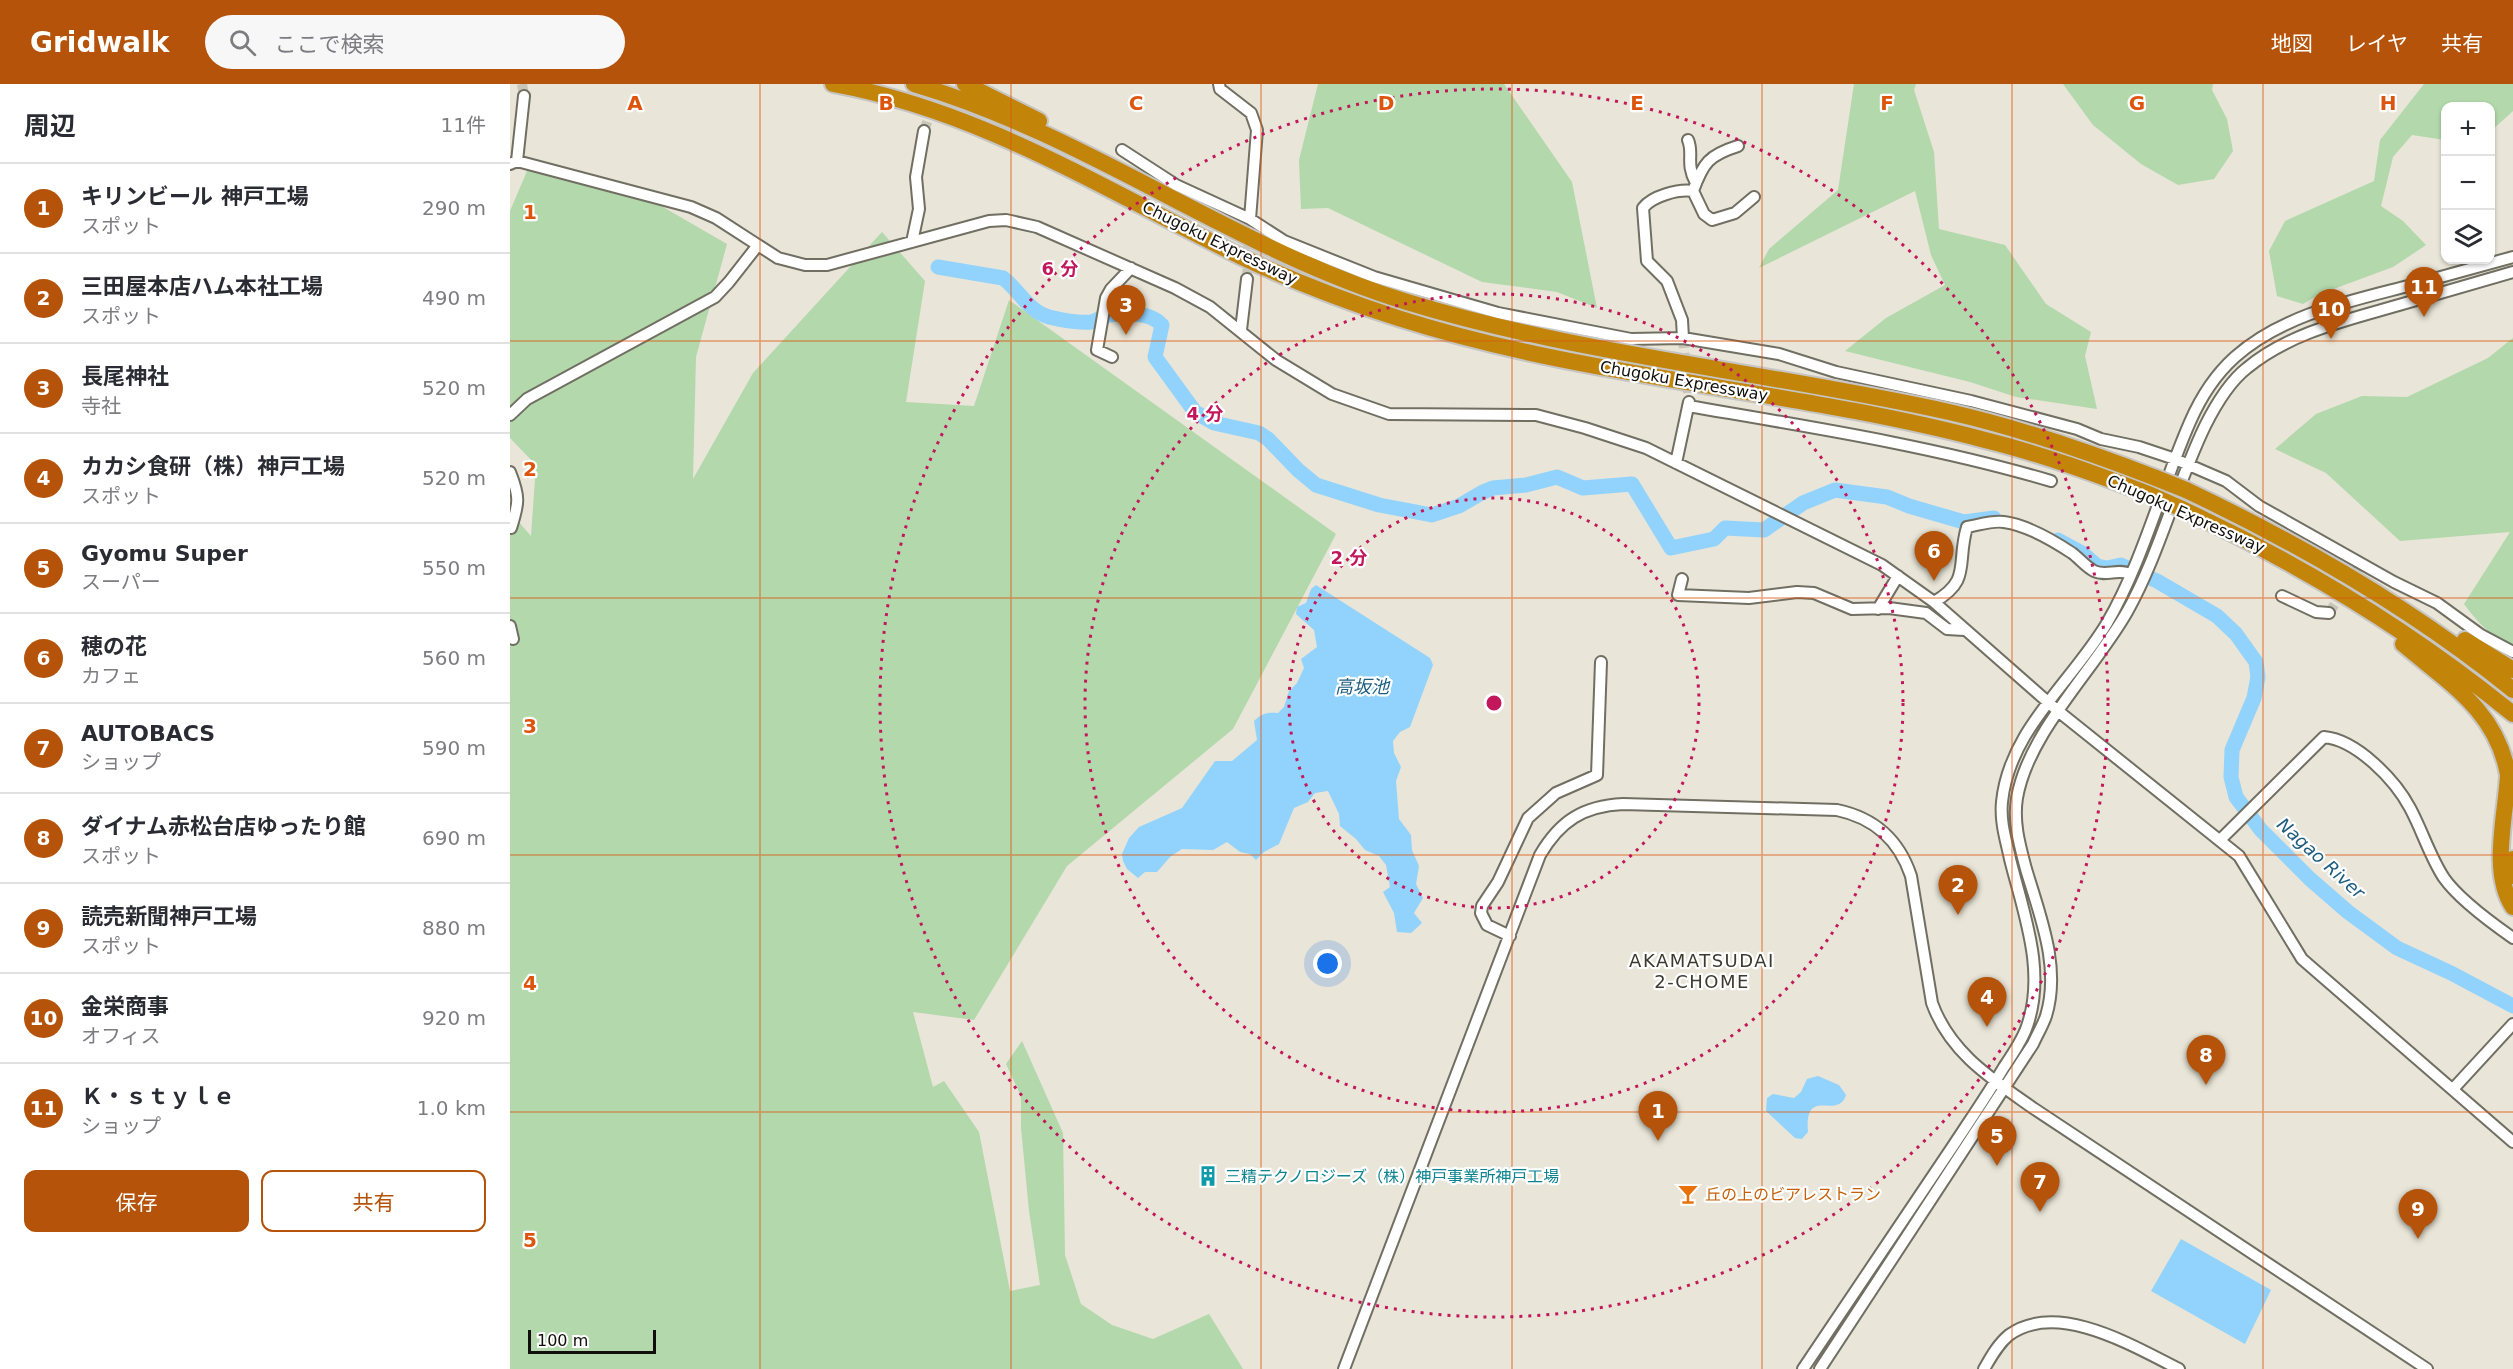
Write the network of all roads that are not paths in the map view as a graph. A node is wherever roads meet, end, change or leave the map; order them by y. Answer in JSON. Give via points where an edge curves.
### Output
{"nodes":[{"id":1,"x":833,"y":84,"type":"edge"},
{"id":2,"x":914,"y":84,"type":"edge"},
{"id":3,"x":965,"y":84,"type":"edge"},
{"id":4,"x":1219,"y":84,"type":"edge"},
{"id":5,"x":524,"y":96,"type":"tunnel mouth"},
{"id":6,"x":924,"y":130,"type":"tunnel mouth"},
{"id":7,"x":1688,"y":140,"type":"dead end"},
{"id":8,"x":1738,"y":146,"type":"dead end"},
{"id":9,"x":1122,"y":150,"type":"dead end"},
{"id":10,"x":514,"y":162,"type":"edge"},
{"id":11,"x":1134,"y":180,"type":"junction"},
{"id":12,"x":1694,"y":187,"type":"junction"},
{"id":13,"x":1754,"y":197,"type":"dead end"},
{"id":14,"x":1250,"y":219,"type":"junction"},
{"id":15,"x":912,"y":242,"type":"junction"},
{"id":16,"x":758,"y":245,"type":"junction"},
{"id":17,"x":2513,"y":257,"type":"edge"},
{"id":18,"x":1131,"y":268,"type":"junction"},
{"id":19,"x":2513,"y":272,"type":"edge"},
{"id":20,"x":1246,"y":279,"type":"tunnel mouth"},
{"id":21,"x":1241,"y":330,"type":"junction"},
{"id":22,"x":1683,"y":338,"type":"junction"},
{"id":23,"x":1112,"y":357,"type":"dead end"},
{"id":24,"x":510,"y":415,"type":"edge"},
{"id":25,"x":2175,"y":459,"type":"junction"},
{"id":26,"x":1676,"y":463,"type":"junction"},
{"id":27,"x":2188,"y":465,"type":"junction"},
{"id":28,"x":510,"y":472,"type":"edge"},
{"id":29,"x":2051,"y":481,"type":"dead end"},
{"id":30,"x":511,"y":528,"type":"edge"},
{"id":31,"x":2302,"y":548,"type":"junction"},
{"id":32,"x":2130,"y":574,"type":"junction"},
{"id":33,"x":1898,"y":576,"type":"junction"},
{"id":34,"x":1682,"y":579,"type":"dead end"},
{"id":35,"x":2282,"y":596,"type":"dead end"},
{"id":36,"x":2354,"y":601,"type":"junction"},
{"id":37,"x":1934,"y":602,"type":"junction"},
{"id":38,"x":1878,"y":609,"type":"junction"},
{"id":39,"x":2329,"y":613,"type":"dead end"},
{"id":40,"x":510,"y":626,"type":"edge"},
{"id":41,"x":1965,"y":630,"type":"junction"},
{"id":42,"x":513,"y":639,"type":"dead end"},
{"id":43,"x":2513,"y":652,"type":"edge"},
{"id":44,"x":1601,"y":662,"type":"dead end"},
{"id":45,"x":2513,"y":670,"type":"edge"},
{"id":46,"x":2513,"y":690,"type":"edge"},
{"id":47,"x":2048,"y":702,"type":"junction"},
{"id":48,"x":2058,"y":711,"type":"junction"},
{"id":49,"x":2513,"y":714,"type":"edge"},
{"id":50,"x":2220,"y":840,"type":"junction"},
{"id":51,"x":2513,"y":859,"type":"edge"},
{"id":52,"x":2513,"y":876,"type":"edge"},
{"id":53,"x":2513,"y":907,"type":"edge"},
{"id":54,"x":1510,"y":936,"type":"junction"},
{"id":55,"x":2513,"y":938,"type":"edge"},
{"id":56,"x":2513,"y":1024,"type":"edge"},
{"id":57,"x":2000,"y":1085,"type":"junction"},
{"id":58,"x":2453,"y":1089,"type":"junction"},
{"id":59,"x":2513,"y":1142,"type":"edge"},
{"id":60,"x":1344,"y":1369,"type":"edge"},
{"id":61,"x":1803,"y":1369,"type":"edge"},
{"id":62,"x":1820,"y":1369,"type":"edge"},
{"id":63,"x":1984,"y":1369,"type":"edge"},
{"id":64,"x":2179,"y":1369,"type":"edge"},
{"id":65,"x":2427,"y":1369,"type":"edge"}],
"edges":[{"from":1,"to":36,"type":"highway","name":"Chugoku Expressway","bridge":true,"via":[[890,96],[991,130],[1091,177],[1246,259],[1401,319],[1534,354],[1827,406],[1985,440],[2055,460],[2180,508],[2280,557]]},
{"from":2,"to":11,"type":"highway","name":"Chugoku Expressway","via":[[996,113]]},
{"from":3,"to":11,"type":"highway","via":[[1055,130]]},
{"from":4,"to":14,"type":"street","via":[[1220,89],[1251,113],[1257,130]]},
{"from":5,"to":10,"type":"street"},
{"from":6,"to":15,"type":"street","via":[[916,177],[919,209]]},
{"from":7,"to":12,"type":"street"},
{"from":8,"to":12,"type":"street","via":[[1707,160]]},
{"from":9,"to":14,"type":"street","via":[[1176,185]]},
{"from":10,"to":16,"type":"street","via":[[691,207]]},
{"from":11,"to":31,"type":"highway","name":"Chugoku Expressway","bridge":true,"via":[[1291,258],[1405,301],[1581,344],[1952,413],[2088,452],[2157,478]]},
{"from":12,"to":13,"type":"street","via":[[1704,214],[1712,220],[1735,213]]},
{"from":12,"to":22,"type":"street","via":[[1656,198],[1643,208],[1647,261],[1667,281],[1682,320]]},
{"from":14,"to":22,"type":"street","via":[[1284,241],[1374,277],[1498,313],[1631,339]]},
{"from":15,"to":16,"type":"street","via":[[827,265],[805,265],[778,258]]},
{"from":15,"to":18,"type":"street","via":[[1006,220],[1037,226]]},
{"from":16,"to":24,"type":"street","via":[[715,297],[527,399]]},
{"from":17,"to":25,"type":"street","via":[[2333,306],[2255,341],[2233,358],[2206,393]]},
{"from":18,"to":21,"type":"street","via":[[1210,307]]},
{"from":18,"to":23,"type":"street","via":[[1110,289],[1104,304],[1097,350]]},
{"from":19,"to":27,"type":"street","via":[[2336,323],[2278,347],[2245,369],[2220,399]]},
{"from":20,"to":21,"type":"street"},
{"from":21,"to":26,"type":"street","via":[[1305,379],[1332,394],[1389,414],[1536,415],[1646,448]]},
{"from":22,"to":25,"type":"street","via":[[1779,354],[1836,372],[1971,401]]},
{"from":25,"to":27,"type":"street"},
{"from":25,"to":32,"type":"street"},
{"from":26,"to":29,"type":"street","via":[[1689,404],[1861,436]]},
{"from":26,"to":33,"type":"street","via":[[1849,547]]},
{"from":27,"to":43,"type":"street","via":[[2226,481],[2259,506],[2438,603],[2481,635]]},
{"from":27,"to":48,"type":"street","via":[[2128,610]]},
{"from":28,"to":30,"type":"street","via":[[519,504]]},
{"from":31,"to":45,"type":"highway","via":[[2381,587]]},
{"from":31,"to":46,"type":"highway","name":"Chugoku Expressway","via":[[2405,611]]},
{"from":32,"to":37,"type":"street","via":[[2093,571],[2072,553],[2030,531],[1995,522],[1967,527],[1959,580],[1947,595]]},
{"from":32,"to":47,"type":"street","via":[[2089,652]]},
{"from":33,"to":37,"type":"street"},
{"from":33,"to":38,"type":"street"},
{"from":34,"to":38,"type":"street","via":[[1678,595],[1749,598],[1814,593],[1852,609]]},
{"from":35,"to":39,"type":"street","via":[[2316,612]]},
{"from":36,"to":49,"type":"highway","name":"Chugoku Expressway","via":[[2441,659]]},
{"from":36,"to":53,"type":"highway","via":[[2481,712],[2497,736],[2508,775],[2500,867],[2503,889]]},
{"from":37,"to":41,"type":"street"},
{"from":38,"to":41,"type":"street","via":[[1926,613],[1947,628]]},
{"from":40,"to":42,"type":"street"},
{"from":41,"to":47,"type":"street"},
{"from":44,"to":54,"type":"street","via":[[1597,775],[1556,793],[1528,818],[1498,882],[1482,906],[1486,925]]},
{"from":47,"to":48,"type":"street"},
{"from":47,"to":57,"type":"street","via":[[2014,756],[2002,804],[2002,828],[2031,937],[2036,978],[2026,1031]]},
{"from":48,"to":50,"type":"street"},
{"from":48,"to":57,"type":"street","via":[[2027,766],[2017,797],[2016,816],[2017,838],[2048,947],[2051,982],[2046,1015],[2033,1044]]},
{"from":50,"to":55,"type":"street","via":[[2324,737],[2342,740],[2384,773],[2408,805],[2444,878]]},
{"from":50,"to":58,"type":"street","via":[[2239,856],[2302,959]]},
{"from":51,"to":52,"type":"highway"},
{"from":54,"to":57,"type":"street","via":[[1548,842],[1561,826],[1590,810],[1623,804],[1850,813],[1888,835],[1906,861],[1938,1020],[1963,1054]]},
{"from":54,"to":60,"type":"street"},
{"from":56,"to":58,"type":"street"},
{"from":57,"to":61,"type":"street"},
{"from":57,"to":62,"type":"street"},
{"from":57,"to":65,"type":"street"},
{"from":58,"to":59,"type":"street"},
{"from":63,"to":64,"type":"street","via":[[2008,1336],[2039,1322],[2056,1322],[2094,1330]]}]}
